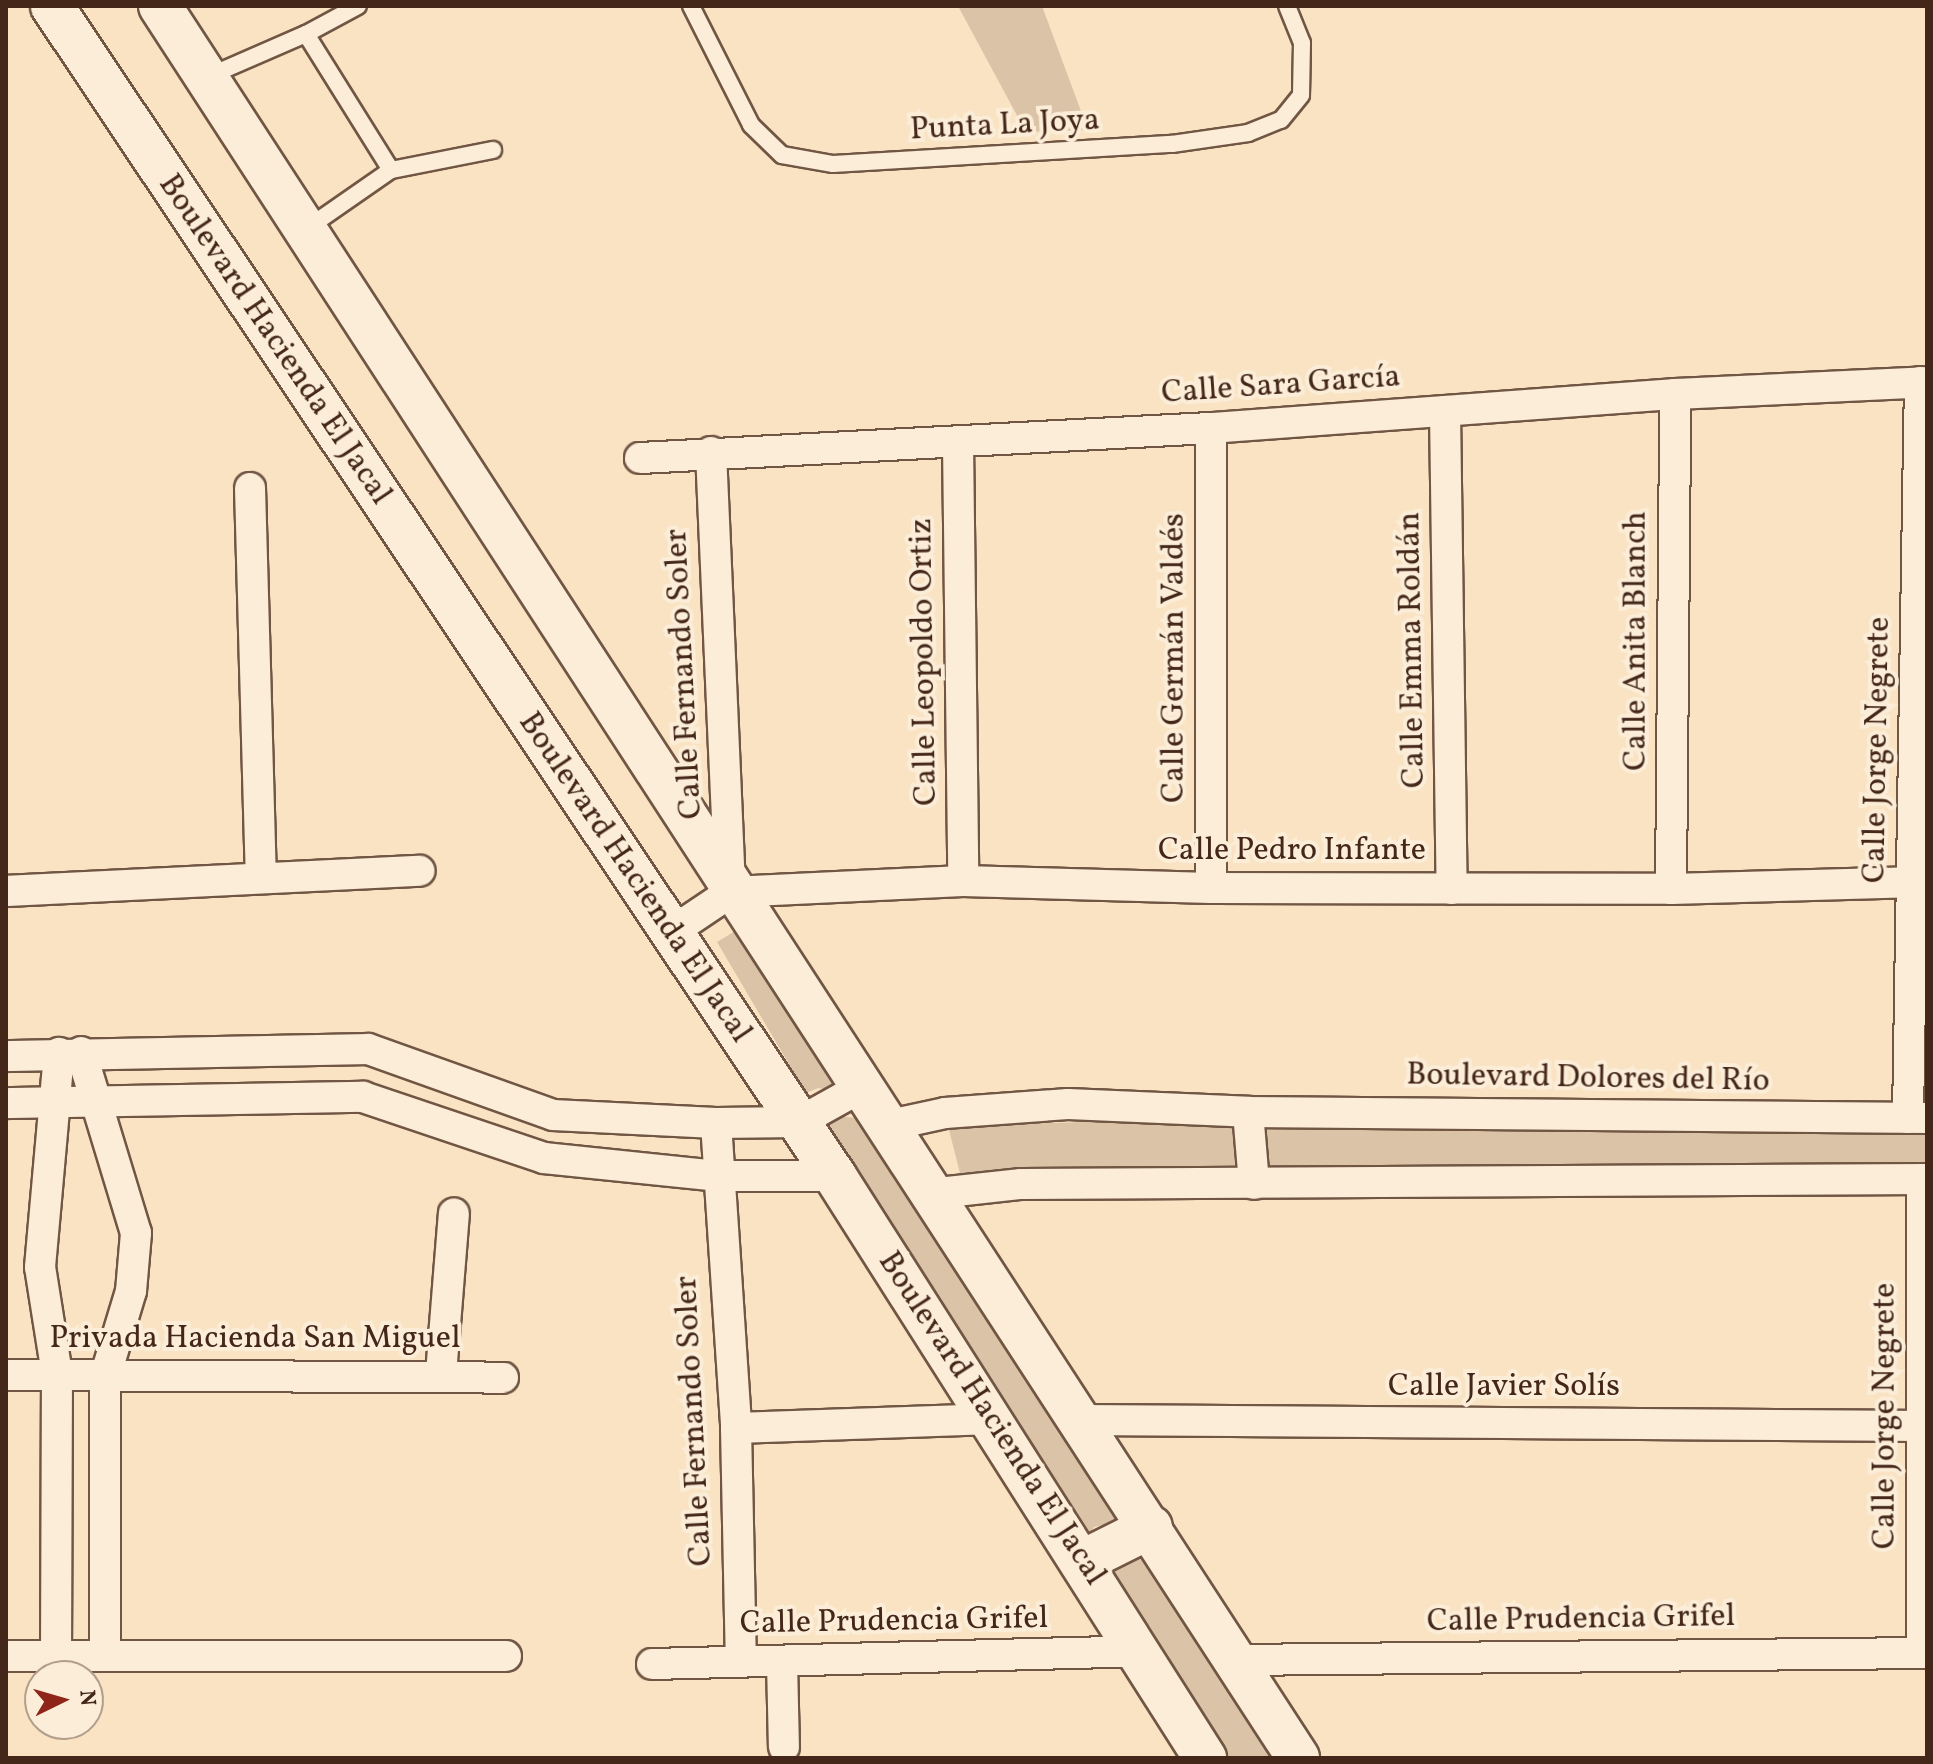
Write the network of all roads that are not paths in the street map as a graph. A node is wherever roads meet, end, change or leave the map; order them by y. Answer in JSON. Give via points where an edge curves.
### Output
{"nodes":[{"id":1,"x":52,"y":6,"type":"edge"},
{"id":2,"x":160,"y":6,"type":"edge"},
{"id":3,"x":358,"y":6,"type":"edge"},
{"id":4,"x":691,"y":6,"type":"edge"},
{"id":5,"x":1287,"y":6,"type":"edge"},
{"id":6,"x":306,"y":34,"type":"junction"},
{"id":7,"x":206,"y":78,"type":"junction"},
{"id":8,"x":493,"y":150,"type":"dead end"},
{"id":9,"x":391,"y":170,"type":"junction"},
{"id":10,"x":305,"y":230,"type":"junction"},
{"id":11,"x":1924,"y":382,"type":"edge"},
{"id":12,"x":1675,"y":394,"type":"junction"},
{"id":13,"x":1445,"y":411,"type":"junction"},
{"id":14,"x":1211,"y":428,"type":"junction"},
{"id":15,"x":958,"y":442,"type":"junction"},
{"id":16,"x":711,"y":452,"type":"junction"},
{"id":17,"x":640,"y":458,"type":"dead end"},
{"id":18,"x":250,"y":488,"type":"dead end"},
{"id":19,"x":420,"y":871,"type":"dead end"},
{"id":20,"x":261,"y":877,"type":"junction"},
{"id":21,"x":963,"y":881,"type":"junction"},
{"id":22,"x":1920,"y":882,"type":"edge"},
{"id":23,"x":1211,"y":888,"type":"junction"},
{"id":24,"x":1452,"y":889,"type":"junction"},
{"id":25,"x":1671,"y":889,"type":"junction"},
{"id":26,"x":6,"y":891,"type":"edge"},
{"id":27,"x":731,"y":892,"type":"junction"},
{"id":28,"x":670,"y":933,"type":"junction"},
{"id":29,"x":70,"y":1053,"type":"junction"},
{"id":30,"x":6,"y":1056,"type":"edge"},
{"id":31,"x":862,"y":1087,"type":"junction"},
{"id":32,"x":97,"y":1102,"type":"junction"},
{"id":33,"x":6,"y":1103,"type":"edge"},
{"id":34,"x":56,"y":1103,"type":"junction"},
{"id":35,"x":1248,"y":1112,"type":"junction"},
{"id":36,"x":1918,"y":1118,"type":"edge"},
{"id":37,"x":799,"y":1122,"type":"junction"},
{"id":38,"x":716,"y":1123,"type":"junction"},
{"id":39,"x":890,"y":1125,"type":"junction"},
{"id":40,"x":717,"y":1176,"type":"junction"},
{"id":41,"x":835,"y":1176,"type":"junction"},
{"id":42,"x":1924,"y":1179,"type":"edge"},
{"id":43,"x":1254,"y":1184,"type":"junction"},
{"id":44,"x":929,"y":1194,"type":"junction"},
{"id":45,"x":454,"y":1214,"type":"dead end"},
{"id":46,"x":57,"y":1374,"type":"junction"},
{"id":47,"x":441,"y":1374,"type":"junction"},
{"id":48,"x":6,"y":1375,"type":"edge"},
{"id":49,"x":105,"y":1377,"type":"junction"},
{"id":50,"x":503,"y":1378,"type":"dead end"},
{"id":51,"x":993,"y":1419,"type":"junction"},
{"id":52,"x":1081,"y":1420,"type":"junction"},
{"id":53,"x":1925,"y":1426,"type":"edge"},
{"id":54,"x":736,"y":1428,"type":"junction"},
{"id":55,"x":1151,"y":1527,"type":"junction"},
{"id":56,"x":1083,"y":1561,"type":"junction"},
{"id":57,"x":1138,"y":1651,"type":"junction"},
{"id":58,"x":1924,"y":1653,"type":"edge"},
{"id":59,"x":6,"y":1656,"type":"edge"},
{"id":60,"x":105,"y":1656,"type":"junction"},
{"id":61,"x":506,"y":1656,"type":"dead end"},
{"id":62,"x":56,"y":1657,"type":"junction"},
{"id":63,"x":1235,"y":1660,"type":"junction"},
{"id":64,"x":741,"y":1662,"type":"junction"},
{"id":65,"x":782,"y":1662,"type":"junction"},
{"id":66,"x":652,"y":1664,"type":"dead end"},
{"id":67,"x":784,"y":1747,"type":"dead end"},
{"id":68,"x":1205,"y":1758,"type":"edge"},
{"id":69,"x":1298,"y":1758,"type":"edge"}],
"edges":[{"from":1,"to":28,"type":"main road","name":"Boulevard Hacienda El Jacal"},
{"from":2,"to":7,"type":"main road"},
{"from":3,"to":6,"type":"lane"},
{"from":4,"to":5,"type":"lane","name":"Punta La Joya","via":[[751,125],[782,155],[833,164],[1172,144],[1248,133],[1281,120],[1301,95],[1302,43]]},
{"from":6,"to":7,"type":"lane"},
{"from":6,"to":9,"type":"lane"},
{"from":7,"to":10,"type":"main road"},
{"from":8,"to":9,"type":"lane"},
{"from":9,"to":10,"type":"lane"},
{"from":10,"to":27,"type":"main road"},
{"from":11,"to":12,"type":"street","name":"Calle Sara García"},
{"from":11,"to":22,"type":"street","name":"Calle Jorge Negrete"},
{"from":12,"to":13,"type":"street","name":"Calle Sara García"},
{"from":12,"to":25,"type":"street","name":"Calle Anita Blanch"},
{"from":13,"to":14,"type":"street","name":"Calle Sara García"},
{"from":13,"to":24,"type":"street","name":"Calle Emma Roldán"},
{"from":14,"to":15,"type":"street","name":"Calle Sara García"},
{"from":14,"to":23,"type":"street","name":"Calle Germán Valdés"},
{"from":15,"to":16,"type":"street","name":"Calle Sara García"},
{"from":15,"to":21,"type":"street","name":"Calle Leopoldo Ortiz"},
{"from":16,"to":17,"type":"street","name":"Calle Sara García"},
{"from":16,"to":27,"type":"street","name":"Calle Fernando Soler"},
{"from":18,"to":20,"type":"street"},
{"from":19,"to":20,"type":"street"},
{"from":20,"to":26,"type":"street"},
{"from":21,"to":23,"type":"street","name":"Calle Pedro Infante"},
{"from":21,"to":27,"type":"street","name":"Calle Pedro Infante"},
{"from":22,"to":25,"type":"street","name":"Calle Pedro Infante"},
{"from":22,"to":36,"type":"street","name":"Calle Jorge Negrete"},
{"from":23,"to":24,"type":"street","name":"Calle Pedro Infante"},
{"from":24,"to":25,"type":"street","name":"Calle Pedro Infante"},
{"from":27,"to":28,"type":"street"},
{"from":27,"to":31,"type":"main road"},
{"from":28,"to":37,"type":"main road","name":"Boulevard Hacienda El Jacal"},
{"from":29,"to":30,"type":"street"},
{"from":29,"to":32,"type":"street"},
{"from":29,"to":34,"type":"street"},
{"from":29,"to":38,"type":"street","via":[[368,1049],[553,1115]]},
{"from":31,"to":37,"type":"street"},
{"from":31,"to":39,"type":"main road"},
{"from":32,"to":34,"type":"street"},
{"from":32,"to":40,"type":"street","via":[[363,1097],[544,1158]]},
{"from":32,"to":49,"type":"street","via":[[136,1233],[131,1291]]},
{"from":33,"to":34,"type":"street"},
{"from":34,"to":46,"type":"street","via":[[40,1267]]},
{"from":35,"to":36,"type":"street","name":"Boulevard Dolores del Río"},
{"from":35,"to":39,"type":"street","name":"Boulevard Dolores del Río","via":[[1068,1104],[945,1113]]},
{"from":35,"to":43,"type":"street"},
{"from":37,"to":38,"type":"street"},
{"from":37,"to":41,"type":"main road","name":"Boulevard Hacienda El Jacal"},
{"from":38,"to":40,"type":"street","name":"Calle Fernando Soler"},
{"from":39,"to":44,"type":"main road"},
{"from":40,"to":41,"type":"street"},
{"from":40,"to":54,"type":"street","name":"Calle Fernando Soler"},
{"from":41,"to":51,"type":"main road","name":"Boulevard Hacienda El Jacal"},
{"from":42,"to":43,"type":"street"},
{"from":42,"to":53,"type":"street","name":"Calle Jorge Negrete"},
{"from":43,"to":44,"type":"street","via":[[1021,1184]]},
{"from":44,"to":52,"type":"main road"},
{"from":45,"to":47,"type":"street"},
{"from":46,"to":48,"type":"street","name":"Privada Hacienda San Miguel"},
{"from":46,"to":49,"type":"street","name":"Privada Hacienda San Miguel"},
{"from":46,"to":62,"type":"street"},
{"from":47,"to":49,"type":"street","name":"Privada Hacienda San Miguel"},
{"from":47,"to":50,"type":"street","name":"Privada Hacienda San Miguel"},
{"from":49,"to":60,"type":"street"},
{"from":51,"to":54,"type":"street"},
{"from":51,"to":56,"type":"main road","name":"Boulevard Hacienda El Jacal"},
{"from":52,"to":53,"type":"street","name":"Calle Javier Solís"},
{"from":52,"to":55,"type":"main road"},
{"from":53,"to":58,"type":"street","name":"Calle Jorge Negrete"},
{"from":54,"to":64,"type":"street","name":"Calle Fernando Soler"},
{"from":55,"to":56,"type":"main road"},
{"from":55,"to":63,"type":"main road"},
{"from":56,"to":57,"type":"main road","name":"Boulevard Hacienda El Jacal"},
{"from":57,"to":65,"type":"street","name":"Calle Prudencia Grifel"},
{"from":57,"to":68,"type":"main road","name":"Boulevard Hacienda El Jacal"},
{"from":58,"to":63,"type":"street","name":"Calle Prudencia Grifel"},
{"from":59,"to":62,"type":"street"},
{"from":60,"to":61,"type":"street"},
{"from":60,"to":62,"type":"street"},
{"from":63,"to":69,"type":"main road"},
{"from":64,"to":65,"type":"street","name":"Calle Prudencia Grifel"},
{"from":64,"to":66,"type":"street","name":"Calle Prudencia Grifel"},
{"from":65,"to":67,"type":"street"}]}
